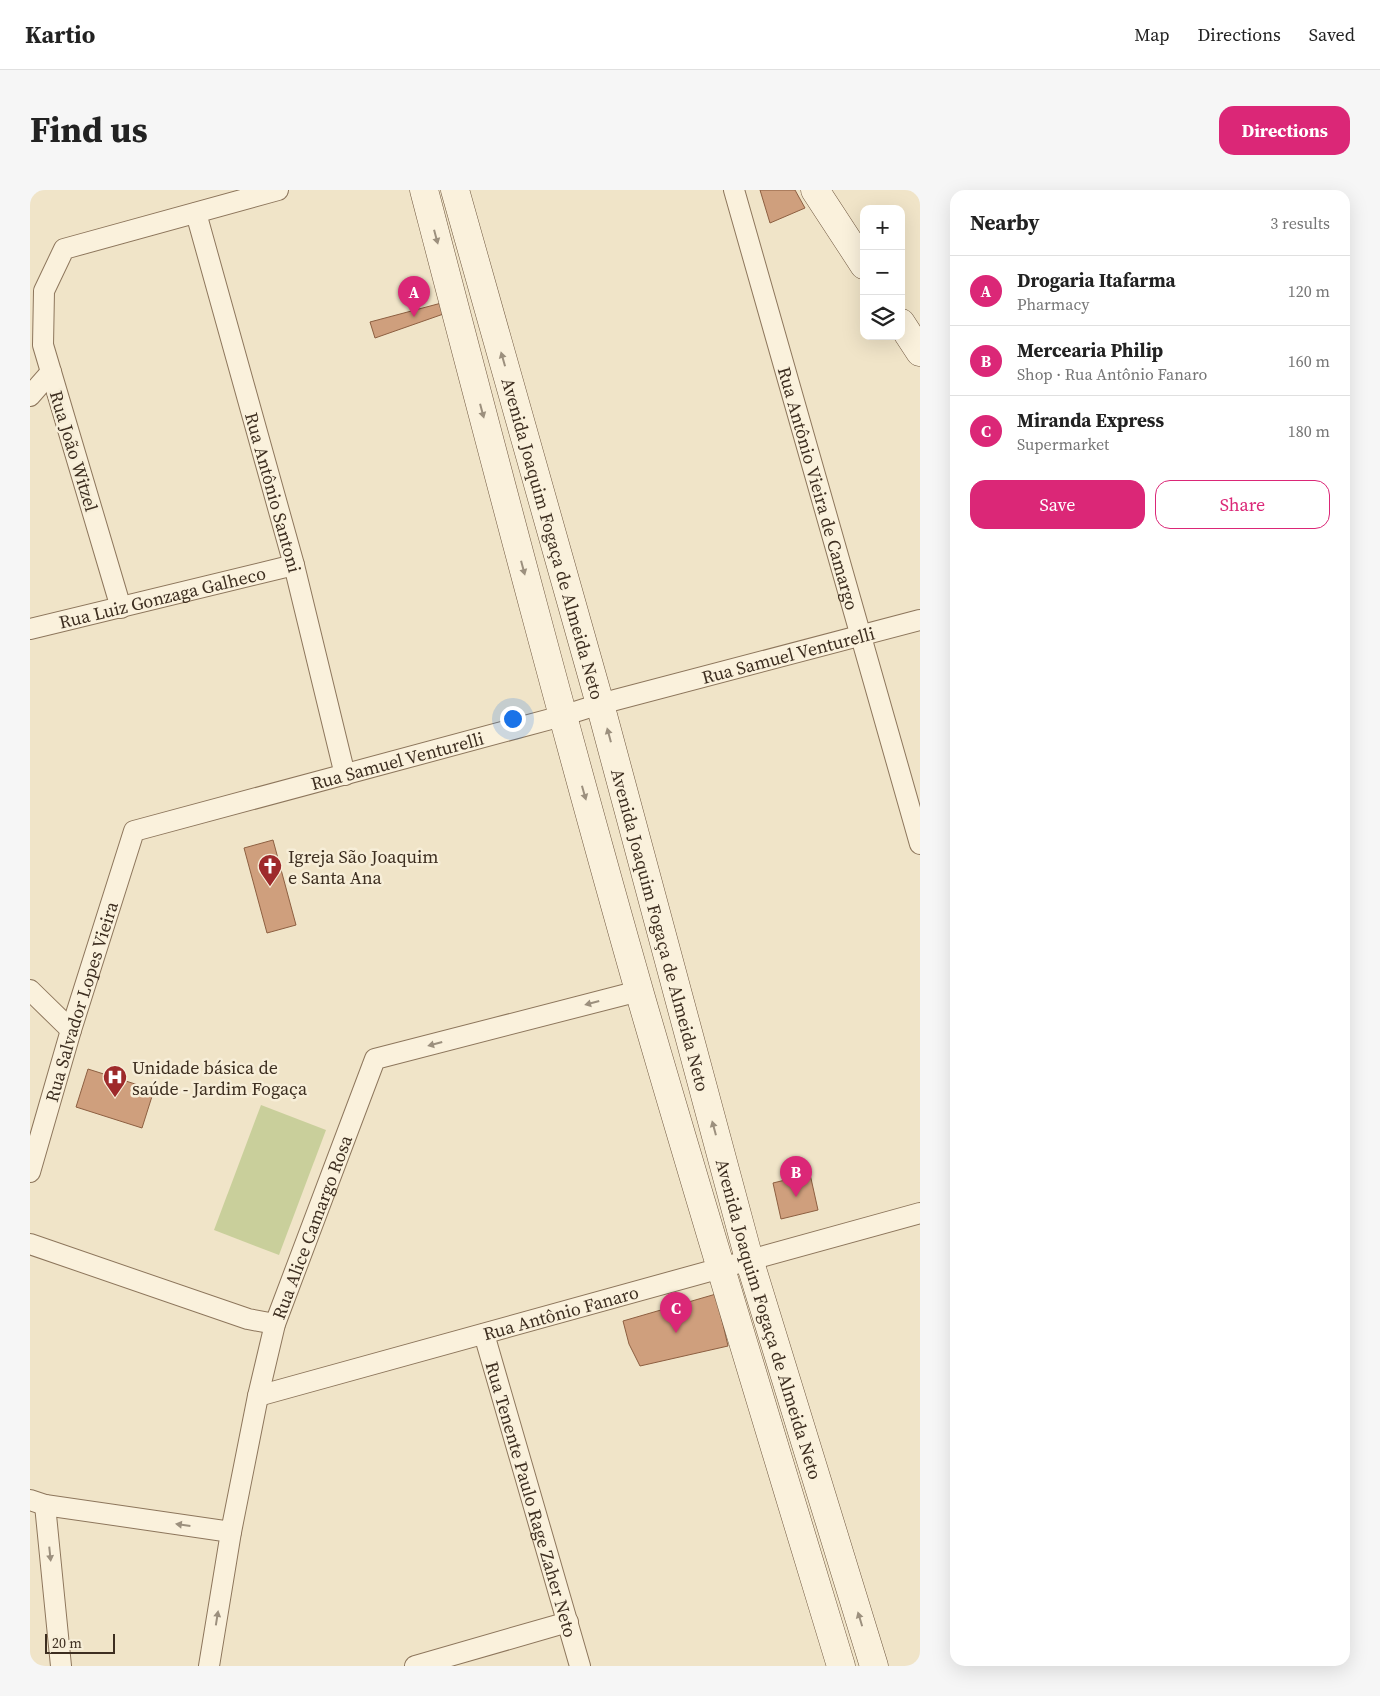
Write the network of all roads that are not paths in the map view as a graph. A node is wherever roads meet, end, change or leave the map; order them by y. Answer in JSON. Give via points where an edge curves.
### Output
{"nodes":[{"id":1,"x":278,"y":190,"type":"edge"},
{"id":2,"x":424,"y":190,"type":"edge"},
{"id":3,"x":455,"y":190,"type":"edge"},
{"id":4,"x":734,"y":190,"type":"edge"},
{"id":5,"x":816,"y":190,"type":"edge"},
{"id":6,"x":196,"y":213,"type":"junction"},
{"id":7,"x":860,"y":259,"type":"edge"},
{"id":8,"x":905,"y":329,"type":"edge"},
{"id":9,"x":920,"y":352,"type":"edge"},
{"id":10,"x":51,"y":372,"type":"junction"},
{"id":11,"x":30,"y":396,"type":"edge"},
{"id":12,"x":294,"y":565,"type":"junction"},
{"id":13,"x":121,"y":608,"type":"junction"},
{"id":14,"x":920,"y":620,"type":"edge"},
{"id":15,"x":30,"y":629,"type":"edge"},
{"id":16,"x":861,"y":636,"type":"junction"},
{"id":17,"x":600,"y":704,"type":"junction"},
{"id":18,"x":562,"y":716,"type":"junction"},
{"id":19,"x":345,"y":775,"type":"junction"},
{"id":20,"x":134,"y":832,"type":"joint"},
{"id":21,"x":920,"y":844,"type":"edge"},
{"id":22,"x":30,"y":990,"type":"edge"},
{"id":23,"x":639,"y":991,"type":"junction"},
{"id":24,"x":71,"y":1030,"type":"junction"},
{"id":25,"x":30,"y":1172,"type":"edge"},
{"id":26,"x":920,"y":1213,"type":"edge"},
{"id":27,"x":30,"y":1244,"type":"edge"},
{"id":28,"x":749,"y":1259,"type":"junction"},
{"id":29,"x":720,"y":1269,"type":"junction"},
{"id":30,"x":276,"y":1324,"type":"junction"},
{"id":31,"x":484,"y":1334,"type":"junction"},
{"id":32,"x":258,"y":1396,"type":"junction"},
{"id":33,"x":38,"y":1503,"type":"edge"},
{"id":34,"x":231,"y":1532,"type":"junction"},
{"id":35,"x":568,"y":1622,"type":"junction"},
{"id":36,"x":61,"y":1666,"type":"edge"},
{"id":37,"x":209,"y":1666,"type":"edge"},
{"id":38,"x":415,"y":1666,"type":"edge"},
{"id":39,"x":580,"y":1666,"type":"edge"},
{"id":40,"x":841,"y":1666,"type":"edge"},
{"id":41,"x":874,"y":1666,"type":"edge"}],
"edges":[{"from":1,"to":6,"type":"street"},
{"from":2,"to":18,"type":"street","name":"Avenida Joaquim Fogaça de Almeida Neto","one_way":true},
{"from":17,"to":3,"type":"street","name":"Avenida Joaquim Fogaça de Almeida Neto","one_way":true},
{"from":4,"to":16,"type":"street","name":"Rua Antônio Vieira de Camargo"},
{"from":5,"to":7,"type":"street"},
{"from":6,"to":10,"type":"street","name":"Rua João Witzel","via":[[64,249],[44,291],[43,345]]},
{"from":6,"to":12,"type":"street","name":"Rua Antônio Santoni"},
{"from":8,"to":9,"type":"street"},
{"from":10,"to":11,"type":"street"},
{"from":10,"to":13,"type":"street","name":"Rua João Witzel"},
{"from":12,"to":13,"type":"street","name":"Rua Luiz Gonzaga Galheco"},
{"from":12,"to":19,"type":"street","name":"Rua Antônio Santoni"},
{"from":13,"to":15,"type":"street","name":"Rua Luiz Gonzaga Galheco"},
{"from":14,"to":16,"type":"street","name":"Rua Samuel Venturelli"},
{"from":16,"to":17,"type":"street","name":"Rua Samuel Venturelli"},
{"from":16,"to":21,"type":"street","name":"Rua Antônio Vieira de Camargo"},
{"from":17,"to":18,"type":"street","name":"Rua Samuel Venturelli"},
{"from":28,"to":17,"type":"street","name":"Avenida Joaquim Fogaça de Almeida Neto","one_way":true},
{"from":18,"to":19,"type":"street","name":"Rua Samuel Venturelli"},
{"from":18,"to":23,"type":"street","name":"Avenida Joaquim Fogaça de Almeida Neto","one_way":true},
{"from":19,"to":20,"type":"street","name":"Rua Samuel Venturelli"},
{"from":20,"to":24,"type":"street","name":"Rua Salvador Lopes Vieira"},
{"from":22,"to":24,"type":"street"},
{"from":23,"to":29,"type":"street","name":"Avenida Joaquim Fogaça de Almeida Neto"},
{"from":23,"to":30,"type":"street","name":"Rua Alice Camargo Rosa","one_way":true,"via":[[375,1059]]},
{"from":24,"to":25,"type":"street","name":"Rua Salvador Lopes Vieira"},
{"from":26,"to":28,"type":"street","name":"Rua Antônio Fanaro"},
{"from":27,"to":30,"type":"street","via":[[248,1319]]},
{"from":28,"to":29,"type":"street","name":"Rua Antônio Fanaro"},
{"from":41,"to":28,"type":"street","name":"Avenida Joaquim Fogaça de Almeida Neto","one_way":true},
{"from":29,"to":31,"type":"street","name":"Rua Antônio Fanaro"},
{"from":29,"to":40,"type":"street","name":"Avenida Joaquim Fogaça de Almeida Neto"},
{"from":30,"to":32,"type":"street","name":"Rua Alice Camargo Rosa"},
{"from":31,"to":32,"type":"street","name":"Rua Antônio Fanaro"},
{"from":31,"to":35,"type":"street","name":"Rua Tenente Paulo Rage Zaher Neto"},
{"from":32,"to":34,"type":"street","name":"Rua Alice Camargo Rosa"},
{"from":34,"to":33,"type":"street","one_way":true},
{"from":33,"to":36,"type":"street","one_way":true},
{"from":37,"to":34,"type":"street","name":"Rua Alice Camargo Rosa","one_way":true},
{"from":35,"to":38,"type":"street"},
{"from":35,"to":39,"type":"street","name":"Rua Tenente Paulo Rage Zaher Neto"}]}
